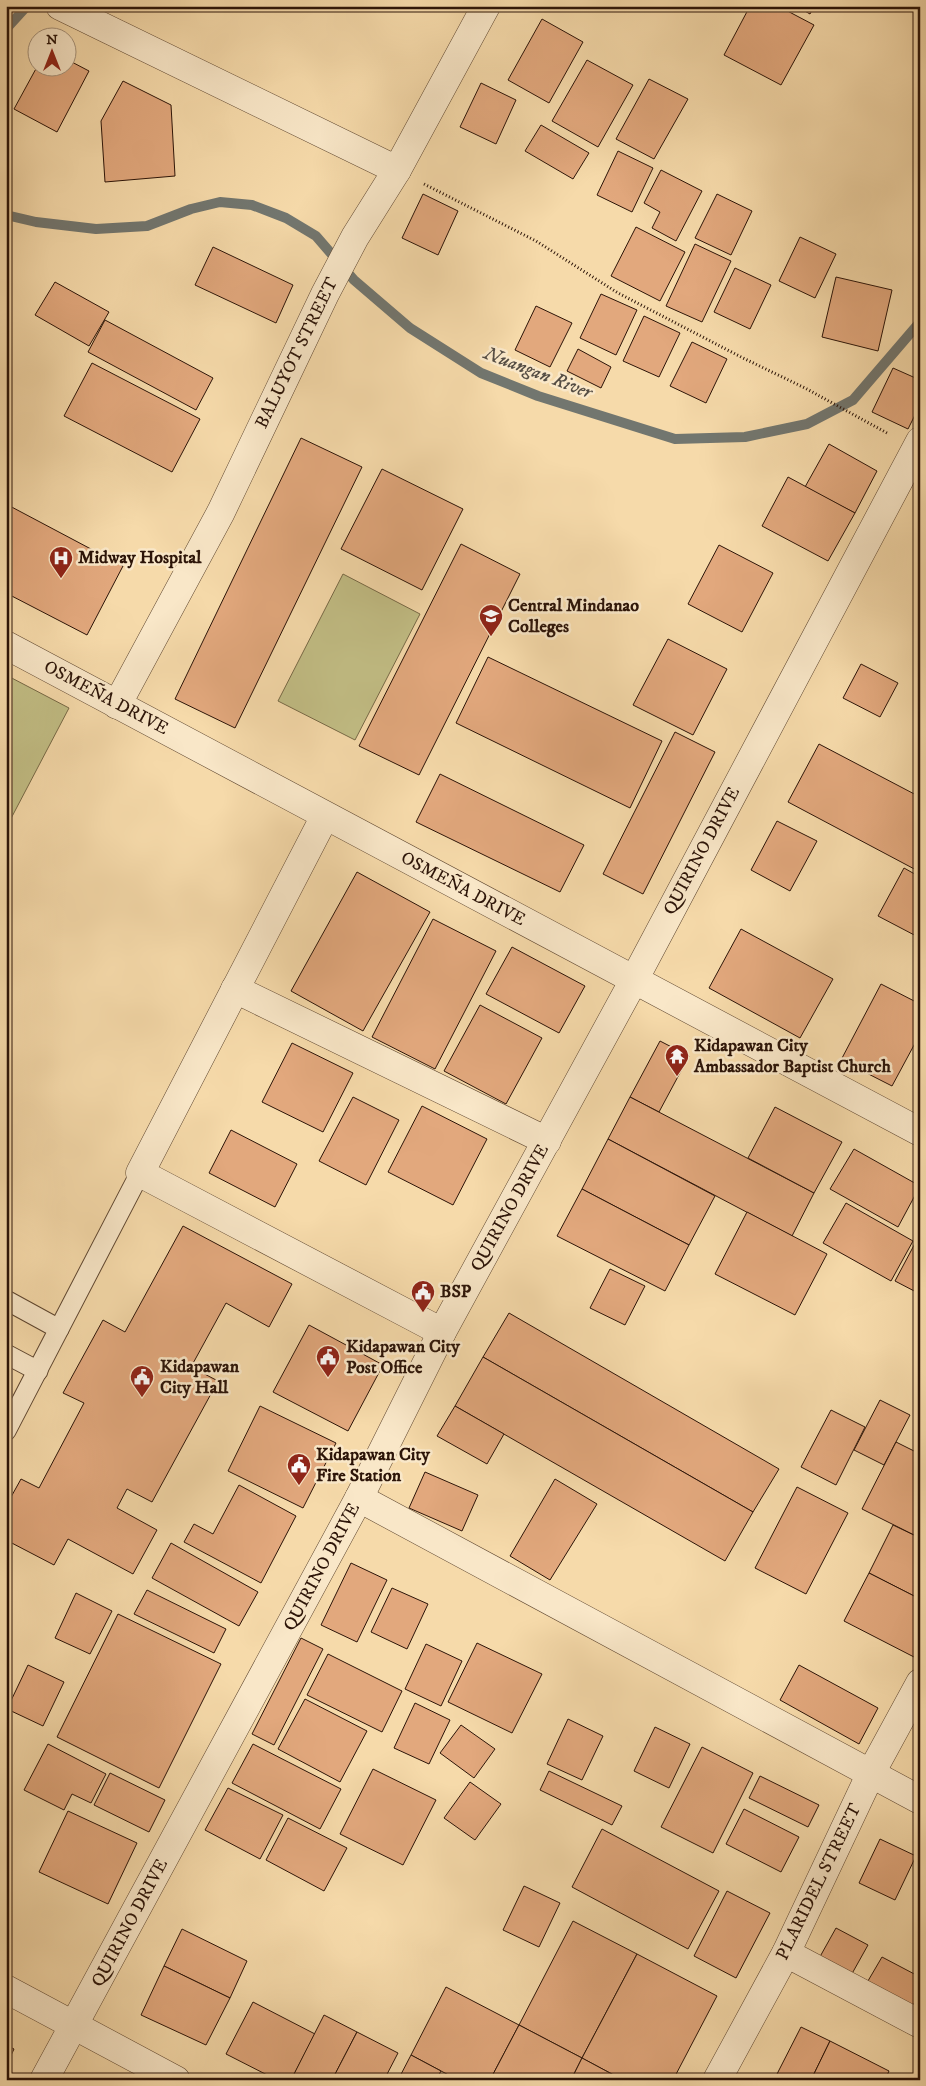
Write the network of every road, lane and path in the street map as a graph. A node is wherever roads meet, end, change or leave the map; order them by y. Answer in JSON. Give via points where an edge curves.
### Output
{"nodes":[{"id":1,"x":60,"y":6,"type":"edge"},
{"id":2,"x":486,"y":6,"type":"edge"},
{"id":3,"x":397,"y":170,"type":"junction"},
{"id":4,"x":886,"y":432,"type":"dead end"},
{"id":5,"x":919,"y":447,"type":"edge"},
{"id":6,"x":6,"y":645,"type":"edge"},
{"id":7,"x":117,"y":704,"type":"junction"},
{"id":8,"x":325,"y":816,"type":"junction"},
{"id":9,"x":634,"y":980,"type":"junction"},
{"id":10,"x":236,"y":989,"type":"junction"},
{"id":11,"x":920,"y":1132,"type":"edge"},
{"id":12,"x":547,"y":1141,"type":"junction"},
{"id":13,"x":140,"y":1174,"type":"junction"},
{"id":14,"x":6,"y":1300,"type":"edge"},
{"id":15,"x":59,"y":1329,"type":"junction"},
{"id":16,"x":442,"y":1332,"type":"junction"},
{"id":17,"x":6,"y":1354,"type":"edge"},
{"id":18,"x":38,"y":1371,"type":"junction"},
{"id":19,"x":6,"y":1432,"type":"edge"},
{"id":20,"x":360,"y":1498,"type":"junction"},
{"id":21,"x":920,"y":1683,"type":"edge"},
{"id":22,"x":871,"y":1773,"type":"junction"},
{"id":23,"x":920,"y":1800,"type":"edge"},
{"id":24,"x":786,"y":1953,"type":"junction"},
{"id":25,"x":6,"y":1989,"type":"edge"},
{"id":26,"x":920,"y":2024,"type":"edge"},
{"id":27,"x":74,"y":2025,"type":"junction"},
{"id":28,"x":44,"y":2080,"type":"edge"},
{"id":29,"x":176,"y":2080,"type":"edge"},
{"id":30,"x":717,"y":2080,"type":"edge"}],
"edges":[{"from":1,"to":3,"type":"street"},
{"from":2,"to":3,"type":"street","name":"BALUYOT STREET"},
{"from":3,"to":4,"type":"path","via":[[536,241],[618,292]]},
{"from":3,"to":7,"type":"street","name":"BALUYOT STREET","via":[[325,294],[221,512]]},
{"from":5,"to":9,"type":"street","name":"QUIRINO DRIVE"},
{"from":6,"to":7,"type":"street","name":"OSMEÑA DRIVE"},
{"from":7,"to":8,"type":"street","name":"OSMEÑA DRIVE"},
{"from":8,"to":9,"type":"street","name":"OSMEÑA DRIVE"},
{"from":8,"to":10,"type":"street"},
{"from":9,"to":11,"type":"street","name":"OSMEÑA DRIVE"},
{"from":9,"to":12,"type":"street","name":"QUIRINO DRIVE"},
{"from":10,"to":12,"type":"street"},
{"from":10,"to":13,"type":"street"},
{"from":12,"to":16,"type":"street","name":"QUIRINO DRIVE"},
{"from":13,"to":15,"type":"lane"},
{"from":13,"to":16,"type":"street"},
{"from":14,"to":15,"type":"lane"},
{"from":15,"to":18,"type":"lane"},
{"from":16,"to":20,"type":"street","name":"QUIRINO DRIVE"},
{"from":17,"to":18,"type":"lane"},
{"from":18,"to":19,"type":"lane"},
{"from":20,"to":22,"type":"street"},
{"from":20,"to":27,"type":"street","name":"QUIRINO DRIVE"},
{"from":21,"to":22,"type":"street","name":"PLARIDEL STREET"},
{"from":22,"to":23,"type":"street"},
{"from":22,"to":24,"type":"street","name":"PLARIDEL STREET"},
{"from":24,"to":26,"type":"street"},
{"from":24,"to":30,"type":"street","name":"PLARIDEL STREET"},
{"from":25,"to":27,"type":"street"},
{"from":27,"to":28,"type":"street","name":"QUIRINO DRIVE"},
{"from":27,"to":29,"type":"street"}]}
